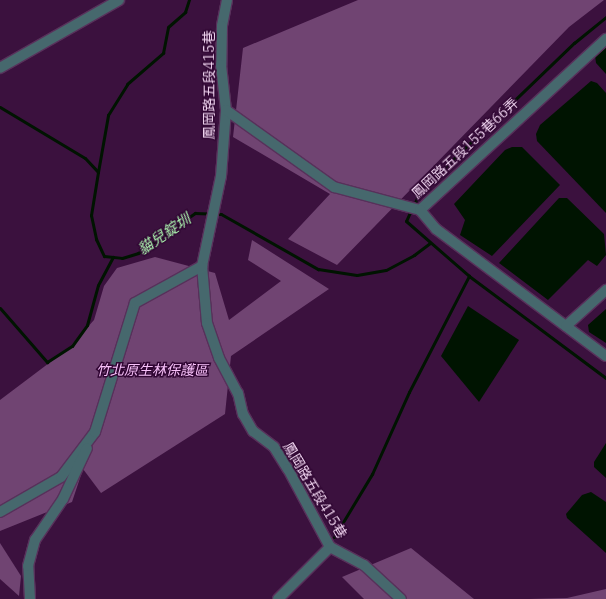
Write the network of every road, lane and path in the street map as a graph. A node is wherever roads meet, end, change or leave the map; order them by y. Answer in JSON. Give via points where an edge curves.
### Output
{"nodes":[{"id":1,"x":119,"y":0,"type":"edge"},
{"id":2,"x":228,"y":0,"type":"edge"},
{"id":3,"x":606,"y":39,"type":"edge"},
{"id":4,"x":0,"y":68,"type":"edge"},
{"id":5,"x":226,"y":110,"type":"junction"},
{"id":6,"x":420,"y":210,"type":"junction"},
{"id":7,"x":202,"y":266,"type":"junction"},
{"id":8,"x":606,"y":290,"type":"edge"},
{"id":9,"x":566,"y":326,"type":"junction"},
{"id":10,"x":606,"y":356,"type":"edge"},
{"id":11,"x":95,"y":432,"type":"junction"},
{"id":12,"x":0,"y":512,"type":"edge"},
{"id":13,"x":330,"y":548,"type":"junction"},
{"id":14,"x":30,"y":599,"type":"edge"},
{"id":15,"x":278,"y":599,"type":"edge"},
{"id":16,"x":401,"y":599,"type":"edge"}],
"edges":[{"from":1,"to":4,"type":"street"},
{"from":2,"to":5,"type":"street","name":"鳳岡路五段415巷","via":[[222,26],[221,65]]},
{"from":3,"to":6,"type":"street","name":"鳳岡路五段155巷66弄"},
{"from":5,"to":6,"type":"street","name":"鳳岡路五段155巷66弄","via":[[334,187]]},
{"from":5,"to":7,"type":"street","name":"鳳岡路五段415巷","via":[[221,176]]},
{"from":6,"to":9,"type":"street","via":[[436,229]]},
{"from":7,"to":11,"type":"street","via":[[135,303]]},
{"from":7,"to":13,"type":"street","name":"鳳岡路五段415巷","via":[[207,323],[219,358],[238,393],[243,414],[253,431],[274,447]]},
{"from":8,"to":9,"type":"street"},
{"from":9,"to":10,"type":"street"},
{"from":11,"to":12,"type":"street","via":[[61,477]]},
{"from":11,"to":14,"type":"street","via":[[71,484],[35,540],[28,566]]},
{"from":13,"to":15,"type":"street"},
{"from":13,"to":16,"type":"street","name":"鳳岡路五段415巷","via":[[364,566]]}]}
